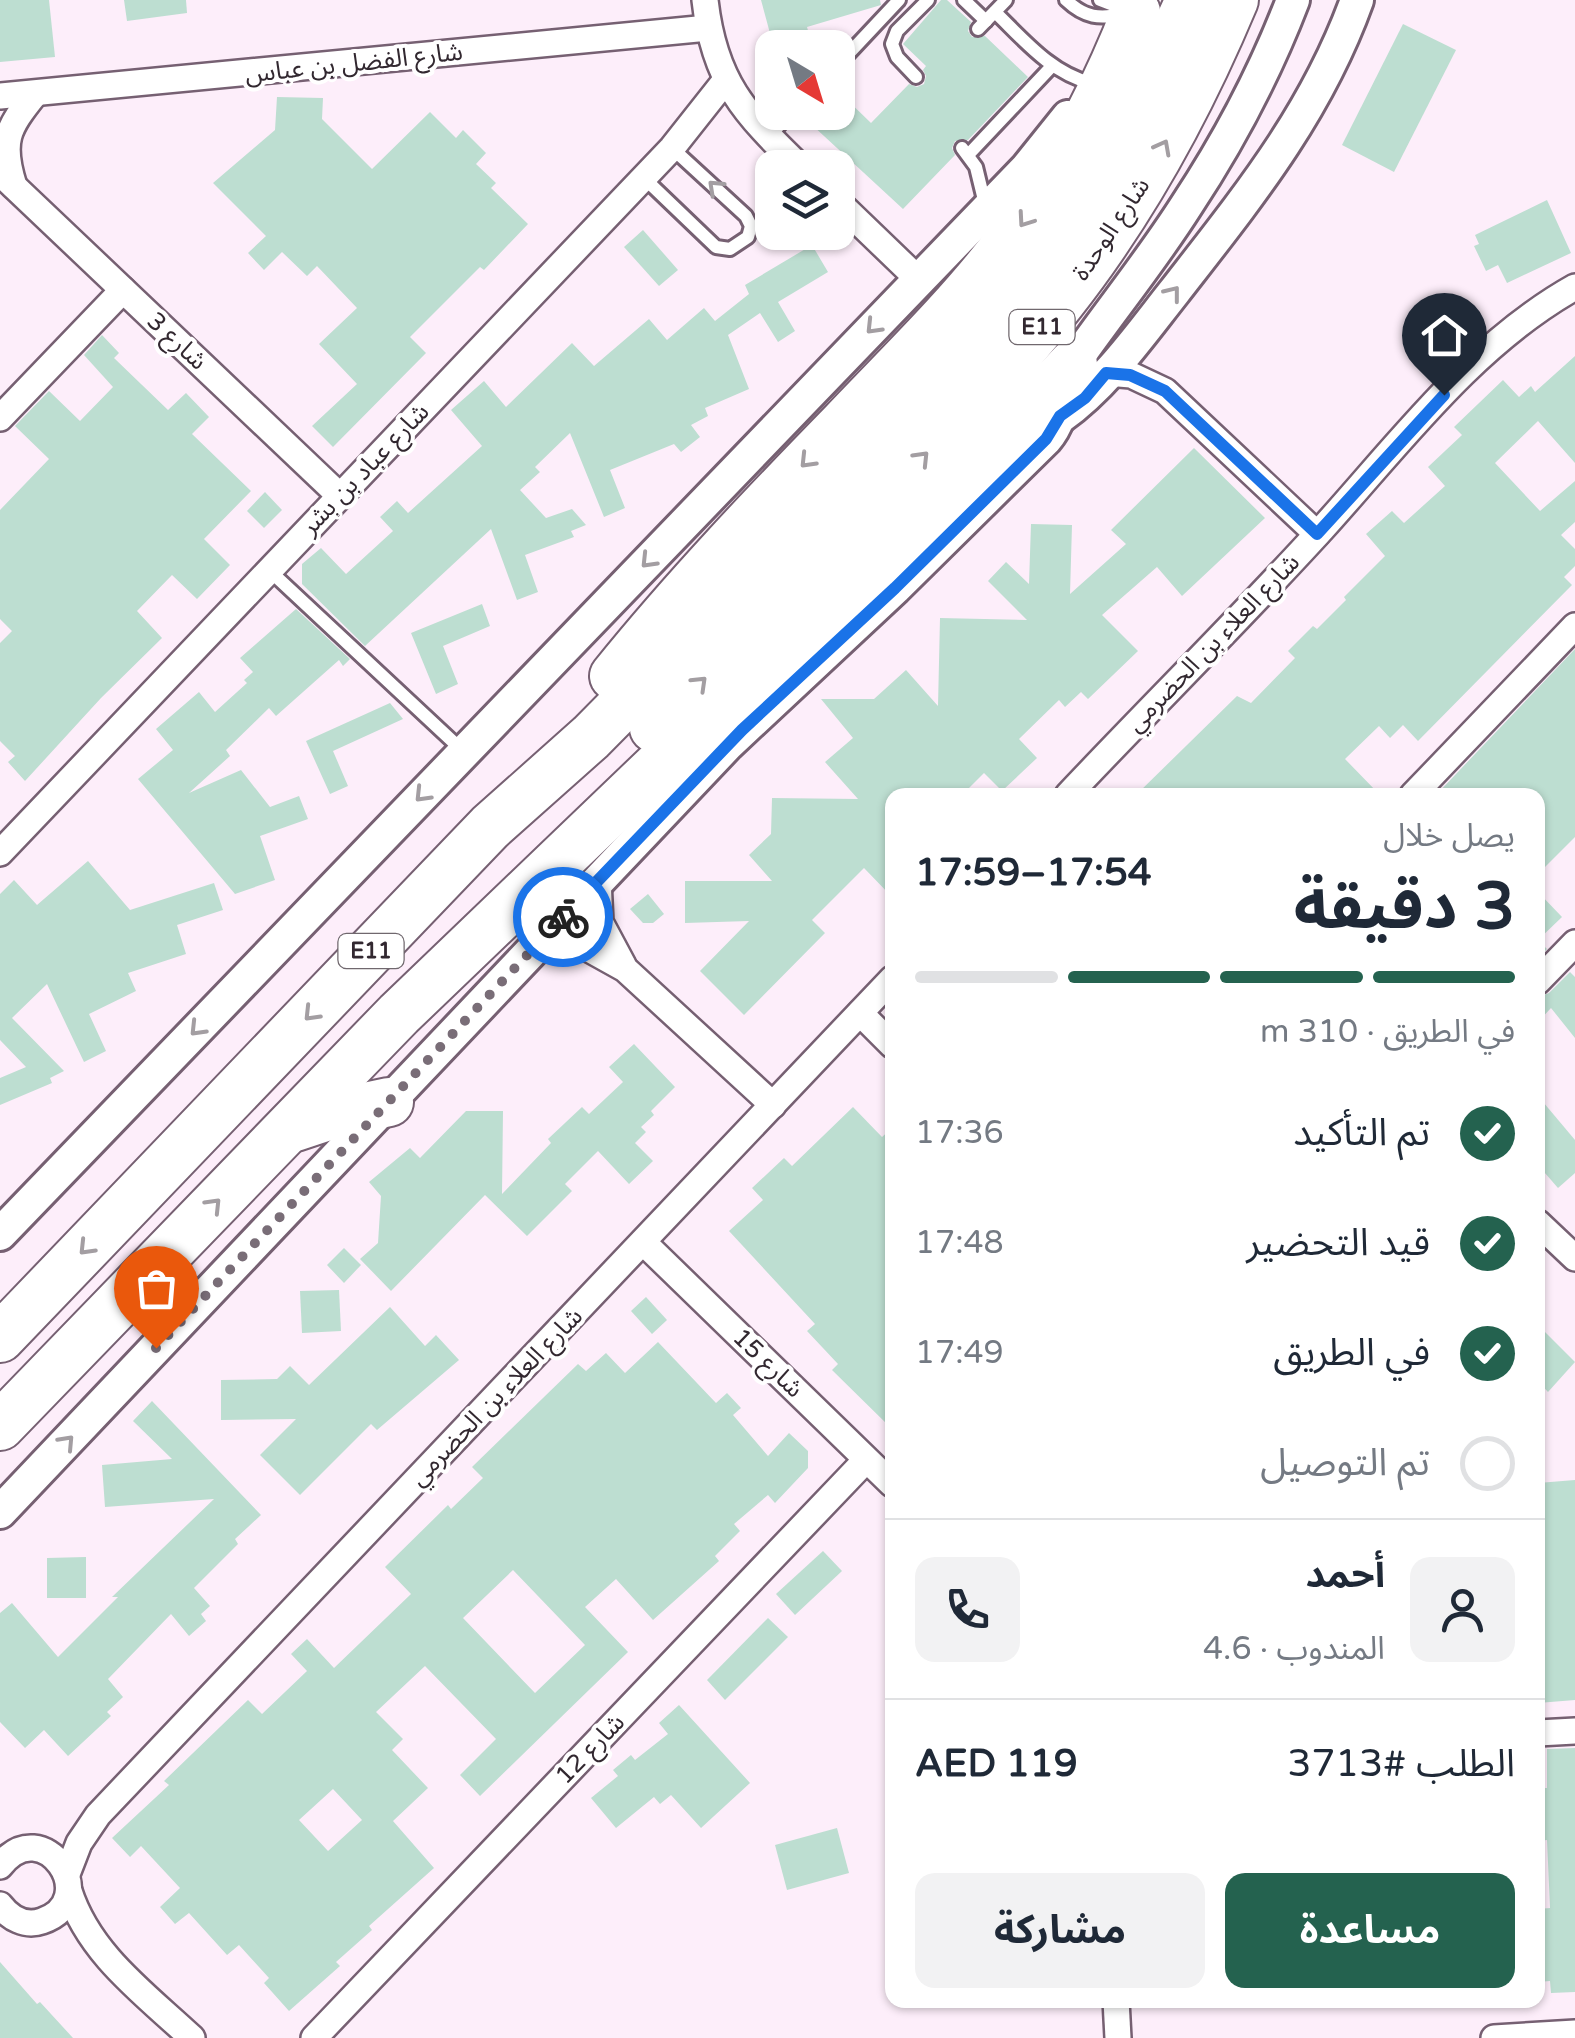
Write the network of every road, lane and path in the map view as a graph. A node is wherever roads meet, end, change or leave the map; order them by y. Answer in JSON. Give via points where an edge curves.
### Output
{"nodes":[{"id":1,"x":705,"y":0,"type":"edge"},
{"id":2,"x":900,"y":0,"type":"edge"},
{"id":3,"x":928,"y":0,"type":"edge"},
{"id":4,"x":964,"y":0,"type":"edge"},
{"id":5,"x":1006,"y":0,"type":"edge"},
{"id":6,"x":1066,"y":0,"type":"edge"},
{"id":7,"x":1190,"y":0,"type":"edge"},
{"id":8,"x":1234,"y":0,"type":"edge"},
{"id":9,"x":1294,"y":0,"type":"edge"},
{"id":10,"x":1356,"y":0,"type":"edge"},
{"id":11,"x":1127,"y":4,"type":"edge"},
{"id":12,"x":986,"y":20,"type":"junction"},
{"id":13,"x":708,"y":28,"type":"junction"},
{"id":14,"x":855,"y":46,"type":"edge"},
{"id":15,"x":1052,"y":66,"type":"junction"},
{"id":16,"x":916,"y":76,"type":"dead end"},
{"id":17,"x":726,"y":82,"type":"junction"},
{"id":18,"x":1091,"y":83,"type":"junction"},
{"id":19,"x":36,"y":94,"type":"junction"},
{"id":20,"x":0,"y":96,"type":"edge"},
{"id":21,"x":775,"y":130,"type":"edge"},
{"id":22,"x":769,"y":136,"type":"junction"},
{"id":23,"x":672,"y":148,"type":"junction"},
{"id":24,"x":783,"y":150,"type":"edge"},
{"id":25,"x":644,"y":178,"type":"junction"},
{"id":26,"x":7,"y":180,"type":"edge"},
{"id":27,"x":985,"y":210,"type":"junction"},
{"id":28,"x":855,"y":218,"type":"edge"},
{"id":29,"x":919,"y":280,"type":"junction"},
{"id":30,"x":1575,"y":288,"type":"edge"},
{"id":31,"x":123,"y":290,"type":"junction"},
{"id":32,"x":1147,"y":326,"type":"junction"},
{"id":33,"x":1090,"y":369,"type":"junction"},
{"id":34,"x":1165,"y":391,"type":"junction"},
{"id":35,"x":0,"y":418,"type":"edge"},
{"id":36,"x":340,"y":496,"type":"junction"},
{"id":37,"x":1317,"y":534,"type":"junction"},
{"id":38,"x":269,"y":570,"type":"junction"},
{"id":39,"x":766,"y":589,"type":"junction"},
{"id":40,"x":1575,"y":626,"type":"edge"},
{"id":41,"x":464,"y":752,"type":"junction"},
{"id":42,"x":1081,"y":788,"type":"edge"},
{"id":43,"x":1420,"y":788,"type":"edge"},
{"id":44,"x":490,"y":827,"type":"junction"},
{"id":45,"x":0,"y":853,"type":"edge"},
{"id":46,"x":598,"y":879,"type":"junction"},
{"id":47,"x":542,"y":940,"type":"junction"},
{"id":48,"x":1575,"y":943,"type":"edge"},
{"id":49,"x":625,"y":969,"type":"junction"},
{"id":50,"x":1545,"y":974,"type":"edge"},
{"id":51,"x":885,"y":987,"type":"edge"},
{"id":52,"x":399,"y":1014,"type":"junction"},
{"id":53,"x":860,"y":1014,"type":"junction"},
{"id":54,"x":885,"y":1038,"type":"edge"},
{"id":55,"x":389,"y":1102,"type":"junction"},
{"id":56,"x":772,"y":1105,"type":"junction"},
{"id":57,"x":288,"y":1130,"type":"junction"},
{"id":58,"x":3,"y":1226,"type":"edge"},
{"id":59,"x":1545,"y":1229,"type":"edge"},
{"id":60,"x":644,"y":1242,"type":"junction"},
{"id":61,"x":1575,"y":1258,"type":"edge"},
{"id":62,"x":0,"y":1338,"type":"edge"},
{"id":63,"x":0,"y":1426,"type":"edge"},
{"id":64,"x":866,"y":1460,"type":"junction"},
{"id":65,"x":885,"y":1478,"type":"edge"},
{"id":66,"x":0,"y":1512,"type":"edge"},
{"id":67,"x":1575,"y":1731,"type":"edge"},
{"id":68,"x":1545,"y":1733,"type":"edge"},
{"id":69,"x":98,"y":1814,"type":"junction"},
{"id":70,"x":0,"y":1841,"type":"edge"},
{"id":71,"x":30,"y":1848,"type":"junction"},
{"id":72,"x":0,"y":1866,"type":"edge"},
{"id":73,"x":68,"y":1882,"type":"junction"},
{"id":74,"x":0,"y":1906,"type":"edge"},
{"id":75,"x":19,"y":1926,"type":"edge"},
{"id":76,"x":101,"y":1952,"type":"junction"},
{"id":77,"x":1116,"y":2008,"type":"edge"},
{"id":78,"x":1575,"y":2033,"type":"edge"},
{"id":79,"x":192,"y":2038,"type":"edge"},
{"id":80,"x":314,"y":2038,"type":"edge"},
{"id":81,"x":1118,"y":2038,"type":"edge"},
{"id":82,"x":1494,"y":2038,"type":"edge"}],
"edges":[{"from":1,"to":13,"type":"street"},
{"from":2,"to":14,"type":"lane"},
{"from":3,"to":16,"type":"lane","via":[[892,44]]},
{"from":4,"to":12,"type":"lane"},
{"from":5,"to":12,"type":"lane"},
{"from":6,"to":11,"type":"lane","via":[[1096,18]]},
{"from":7,"to":39,"type":"highway","name":"شارع الوحدة","number":"E11","via":[[1152,83],[1056,242]]},
{"from":39,"to":8,"type":"highway","name":"شارع الوحدة","number":"E11","one_way":true,"via":[[971,408],[1040,330],[1158,158]]},
{"from":9,"to":33,"type":"street","via":[[1219,154]]},
{"from":32,"to":10,"type":"street","one_way":true,"via":[[1283,148],[1320,87]]},
{"from":11,"to":18,"type":"street"},
{"from":11,"to":44,"type":"highway","one_way":true,"via":[[1096,106],[1006,247],[698,575]]},
{"from":12,"to":15,"type":"lane"},
{"from":13,"to":17,"type":"street"},
{"from":13,"to":19,"type":"street","name":"شارع الفضل بن عباس"},
{"from":15,"to":18,"type":"lane"},
{"from":15,"to":27,"type":"lane","via":[[965,151],[980,178]]},
{"from":17,"to":22,"type":"street"},
{"from":17,"to":23,"type":"street","name":"شارع عباد بن بشر"},
{"from":18,"to":27,"type":"street","via":[[1045,147]]},
{"from":19,"to":20,"type":"street","name":"شارع الفضل بن عباس"},
{"from":19,"to":26,"type":"street","name":"شارع 3","via":[[7,139]]},
{"from":21,"to":22,"type":"lane"},
{"from":22,"to":24,"type":"street"},
{"from":23,"to":25,"type":"street","name":"شارع عباد بن بشر"},
{"from":25,"to":23,"type":"lane","one_way":true,"via":[[716,246],[730,249],[748,237],[746,216]]},
{"from":25,"to":36,"type":"street","name":"شارع عباد بن بشر"},
{"from":26,"to":31,"type":"street","name":"شارع 3"},
{"from":27,"to":29,"type":"street"},
{"from":28,"to":29,"type":"street"},
{"from":29,"to":41,"type":"street","one_way":true},
{"from":30,"to":37,"type":"street","name":"شارع العلاء بن الحضرمي","via":[[1488,349]]},
{"from":31,"to":35,"type":"street"},
{"from":31,"to":36,"type":"street","name":"شارع 3"},
{"from":32,"to":33,"type":"street"},
{"from":32,"to":34,"type":"street","via":[[1150,359]]},
{"from":33,"to":34,"type":"street","via":[[1130,375]]},
{"from":33,"to":46,"type":"street","via":[[1066,382],[1060,416],[1046,439],[742,730]]},
{"from":33,"to":52,"type":"highway"},
{"from":34,"to":37,"type":"street"},
{"from":36,"to":38,"type":"street","name":"شارع عباد بن بشر"},
{"from":37,"to":42,"type":"street","name":"شارع العلاء بن الحضرمي"},
{"from":38,"to":41,"type":"lane"},
{"from":38,"to":45,"type":"street","name":"شارع عباد بن بشر"},
{"from":39,"to":44,"type":"highway","number":"E11"},
{"from":52,"to":39,"type":"highway","number":"E11","one_way":true},
{"from":40,"to":43,"type":"street"},
{"from":41,"to":58,"type":"street","one_way":true},
{"from":44,"to":62,"type":"highway","number":"E11","one_way":true},
{"from":46,"to":47,"type":"street"},
{"from":46,"to":49,"type":"street","via":[[600,922]]},
{"from":47,"to":49,"type":"street","via":[[580,944]]},
{"from":47,"to":55,"type":"street"},
{"from":48,"to":50,"type":"street"},
{"from":49,"to":56,"type":"street"},
{"from":51,"to":53,"type":"street","name":"شارع العلاء بن الحضرمي"},
{"from":52,"to":57,"type":"highway","number":"E11"},
{"from":53,"to":54,"type":"street"},
{"from":53,"to":56,"type":"street","name":"شارع العلاء بن الحضرمي"},
{"from":55,"to":57,"type":"highway"},
{"from":66,"to":55,"type":"street","one_way":true},
{"from":56,"to":60,"type":"street","name":"شارع العلاء بن الحضرمي"},
{"from":63,"to":57,"type":"highway","number":"E11","one_way":true},
{"from":59,"to":61,"type":"street"},
{"from":60,"to":64,"type":"street","name":"شارع 15"},
{"from":60,"to":69,"type":"street","name":"شارع العلاء بن الحضرمي"},
{"from":64,"to":65,"type":"street","name":"شارع 15"},
{"from":64,"to":80,"type":"street","name":"شارع 12"},
{"from":67,"to":68,"type":"street"},
{"from":69,"to":71,"type":"street","name":"شارع العلاء بن الحضرمي","via":[[67,1836]]},
{"from":69,"to":73,"type":"street","name":"شارع العلاء بن الحضرمي","via":[[79,1842]]},
{"from":70,"to":71,"type":"street"},
{"from":71,"to":72,"type":"street","name":"شارع العلاء بن الحضرمي"},
{"from":71,"to":73,"type":"street","via":[[60,1861]]},
{"from":73,"to":75,"type":"street","via":[[57,1913]]},
{"from":73,"to":76,"type":"street"},
{"from":74,"to":75,"type":"street"},
{"from":75,"to":76,"type":"street","via":[[68,1935]]},
{"from":76,"to":79,"type":"street"},
{"from":77,"to":81,"type":"street"},
{"from":78,"to":82,"type":"street"}]}
